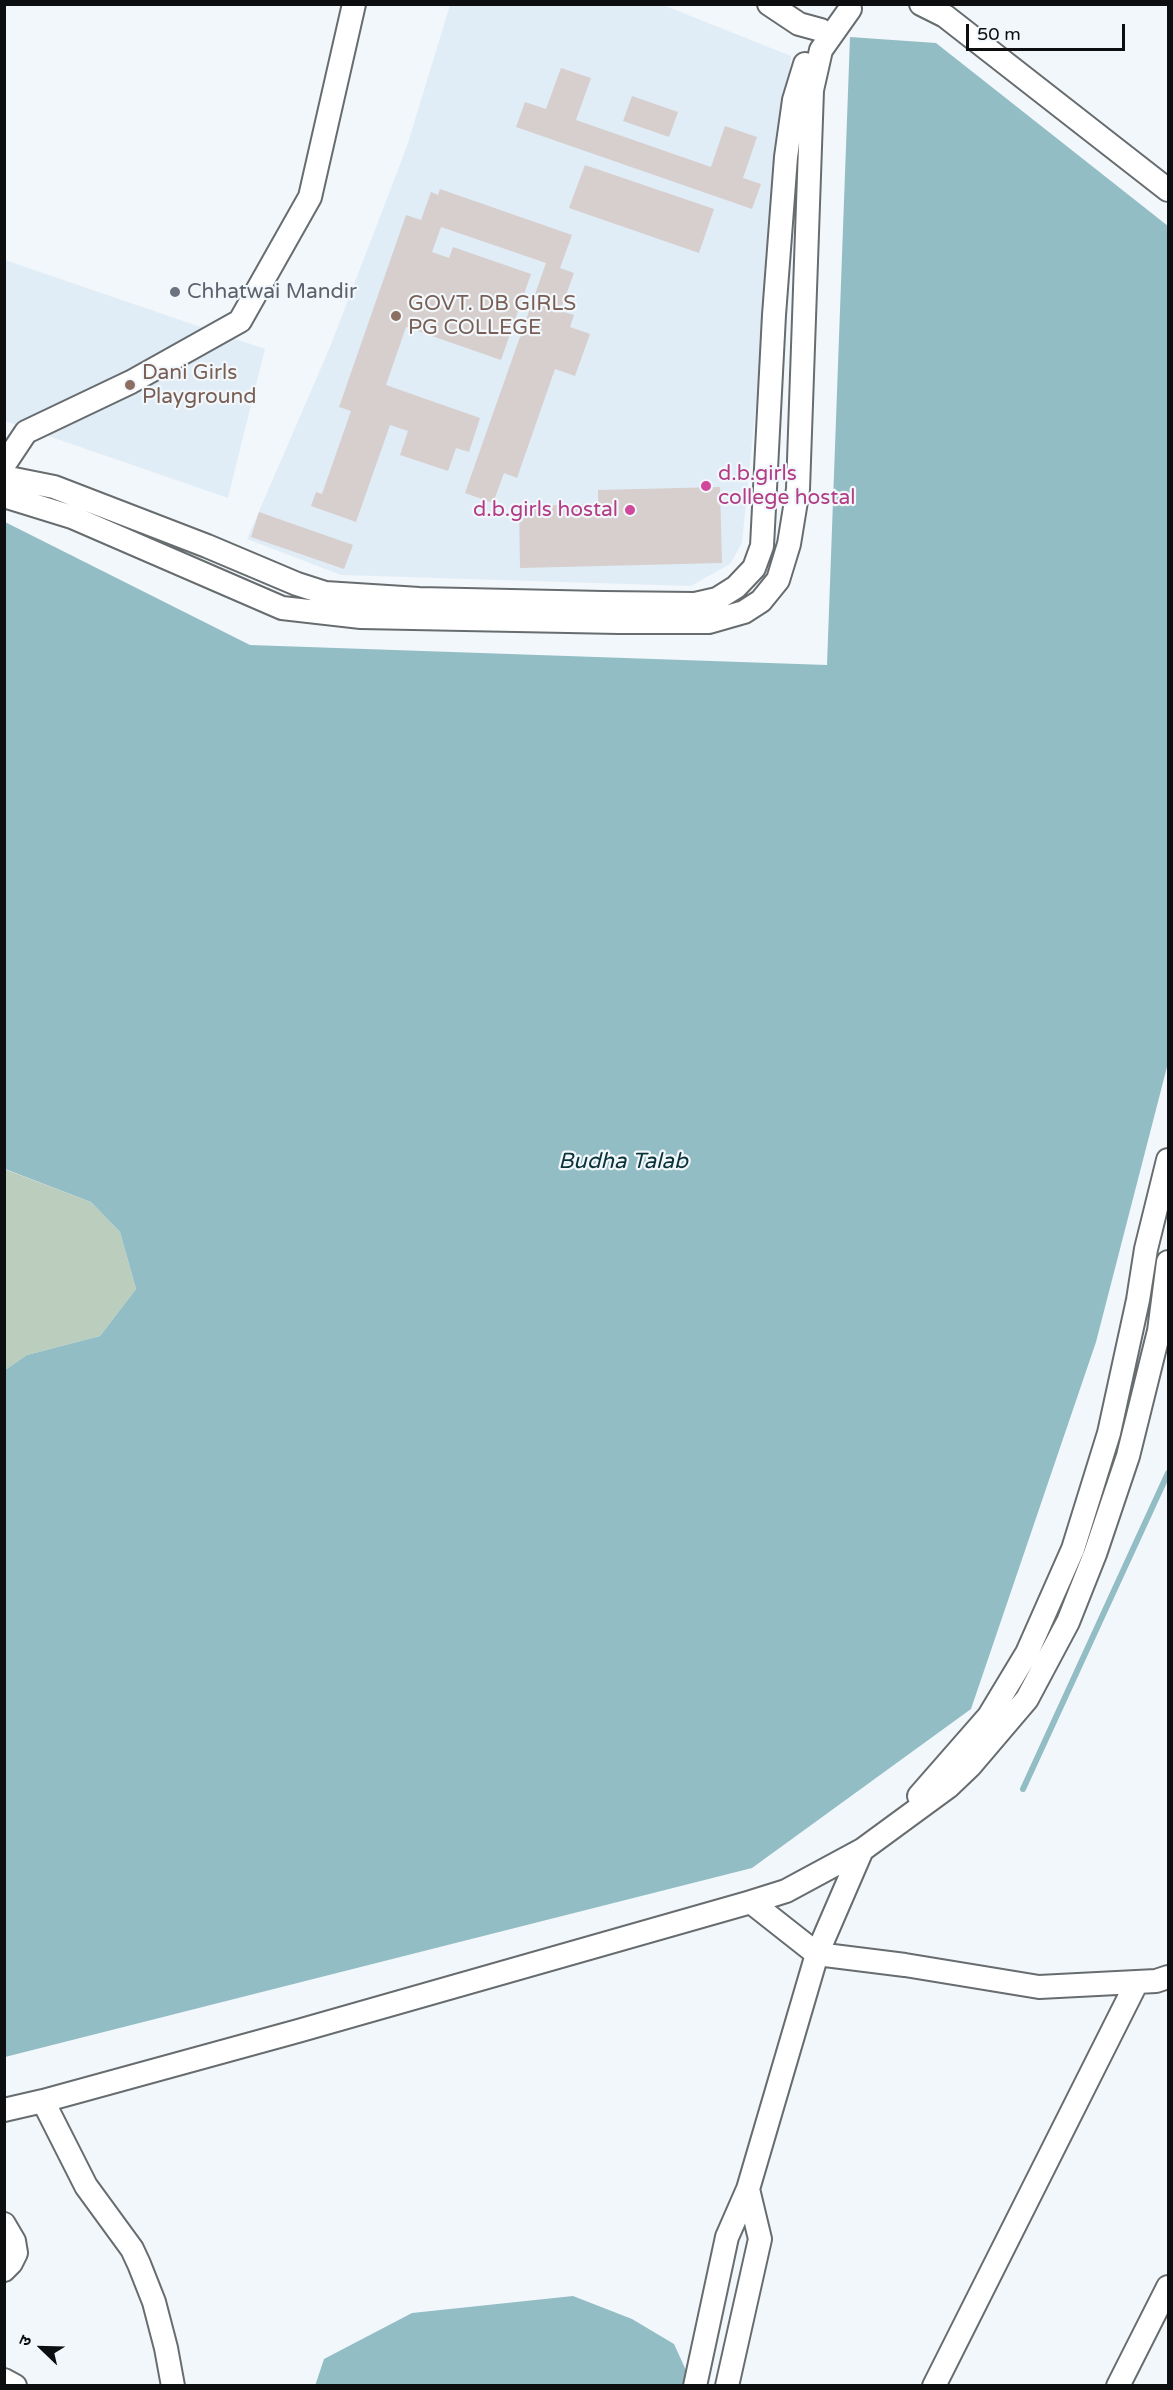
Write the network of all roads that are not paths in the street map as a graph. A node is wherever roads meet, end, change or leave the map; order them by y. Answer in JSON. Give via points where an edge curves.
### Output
{"nodes":[{"id":1,"x":354,"y":4,"type":"edge"},
{"id":2,"x":769,"y":4,"type":"edge"},
{"id":3,"x":921,"y":4,"type":"edge"},
{"id":4,"x":858,"y":7,"type":"edge"},
{"id":5,"x":821,"y":30,"type":"junction"},
{"id":6,"x":1168,"y":190,"type":"edge"},
{"id":7,"x":4,"y":465,"type":"edge"},
{"id":8,"x":4,"y":477,"type":"edge"},
{"id":9,"x":4,"y":496,"type":"edge"},
{"id":10,"x":1168,"y":1160,"type":"edge"},
{"id":11,"x":1146,"y":1249,"type":"junction"},
{"id":12,"x":1168,"y":1252,"type":"edge"},
{"id":13,"x":1168,"y":1262,"type":"edge"},
{"id":14,"x":880,"y":1835,"type":"junction"},
{"id":15,"x":862,"y":1850,"type":"junction"},
{"id":16,"x":751,"y":1902,"type":"junction"},
{"id":17,"x":817,"y":1954,"type":"junction"},
{"id":18,"x":1168,"y":1977,"type":"edge"},
{"id":19,"x":1137,"y":1982,"type":"junction"},
{"id":20,"x":43,"y":2101,"type":"junction"},
{"id":21,"x":4,"y":2110,"type":"edge"},
{"id":22,"x":748,"y":2189,"type":"junction"},
{"id":23,"x":4,"y":2224,"type":"edge"},
{"id":24,"x":4,"y":2270,"type":"edge"},
{"id":25,"x":1168,"y":2288,"type":"edge"},
{"id":26,"x":4,"y":2380,"type":"edge"},
{"id":27,"x":15,"y":2385,"type":"edge"},
{"id":28,"x":173,"y":2385,"type":"edge"},
{"id":29,"x":695,"y":2385,"type":"edge"},
{"id":30,"x":727,"y":2385,"type":"edge"},
{"id":31,"x":934,"y":2385,"type":"edge"},
{"id":32,"x":1118,"y":2385,"type":"edge"}],
"edges":[{"from":1,"to":7,"type":"street","via":[[310,197],[240,321],[131,382],[26,432]]},
{"from":2,"to":5,"type":"street","via":[[799,24]]},
{"from":3,"to":6,"type":"street","via":[[945,16]]},
{"from":4,"to":5,"type":"street"},
{"from":4,"to":9,"type":"street","via":[[821,50],[812,90],[798,489],[789,544],[778,580],[761,601],[744,612],[709,622],[619,622],[361,617],[282,608],[72,517]]},
{"from":5,"to":8,"type":"street","via":[[807,55],[794,100],[786,157],[762,546],[754,568],[736,587],[717,599],[695,604],[615,603],[325,593],[54,487]]},
{"from":10,"to":11,"type":"street"},
{"from":11,"to":12,"type":"street"},
{"from":11,"to":14,"type":"street","via":[[1109,1433],[1074,1549],[1028,1653],[989,1716]]},
{"from":13,"to":14,"type":"street","via":[[1159,1331],[1128,1456],[1068,1622],[1027,1700],[970,1766],[948,1787]]},
{"from":14,"to":15,"type":"street"},
{"from":15,"to":16,"type":"street","via":[[786,1891]]},
{"from":15,"to":17,"type":"street"},
{"from":16,"to":17,"type":"street"},
{"from":16,"to":20,"type":"street"},
{"from":17,"to":19,"type":"street","via":[[1039,1988]]},
{"from":17,"to":22,"type":"street"},
{"from":18,"to":19,"type":"street"},
{"from":19,"to":31,"type":"street"},
{"from":20,"to":21,"type":"street"},
{"from":20,"to":28,"type":"street","via":[[86,2186],[140,2264],[154,2302]]},
{"from":22,"to":29,"type":"street","via":[[727,2237]]},
{"from":22,"to":30,"type":"street","via":[[760,2239]]},
{"from":23,"to":24,"type":"street","via":[[16,2253]]},
{"from":25,"to":32,"type":"street"},
{"from":26,"to":27,"type":"street"}]}
